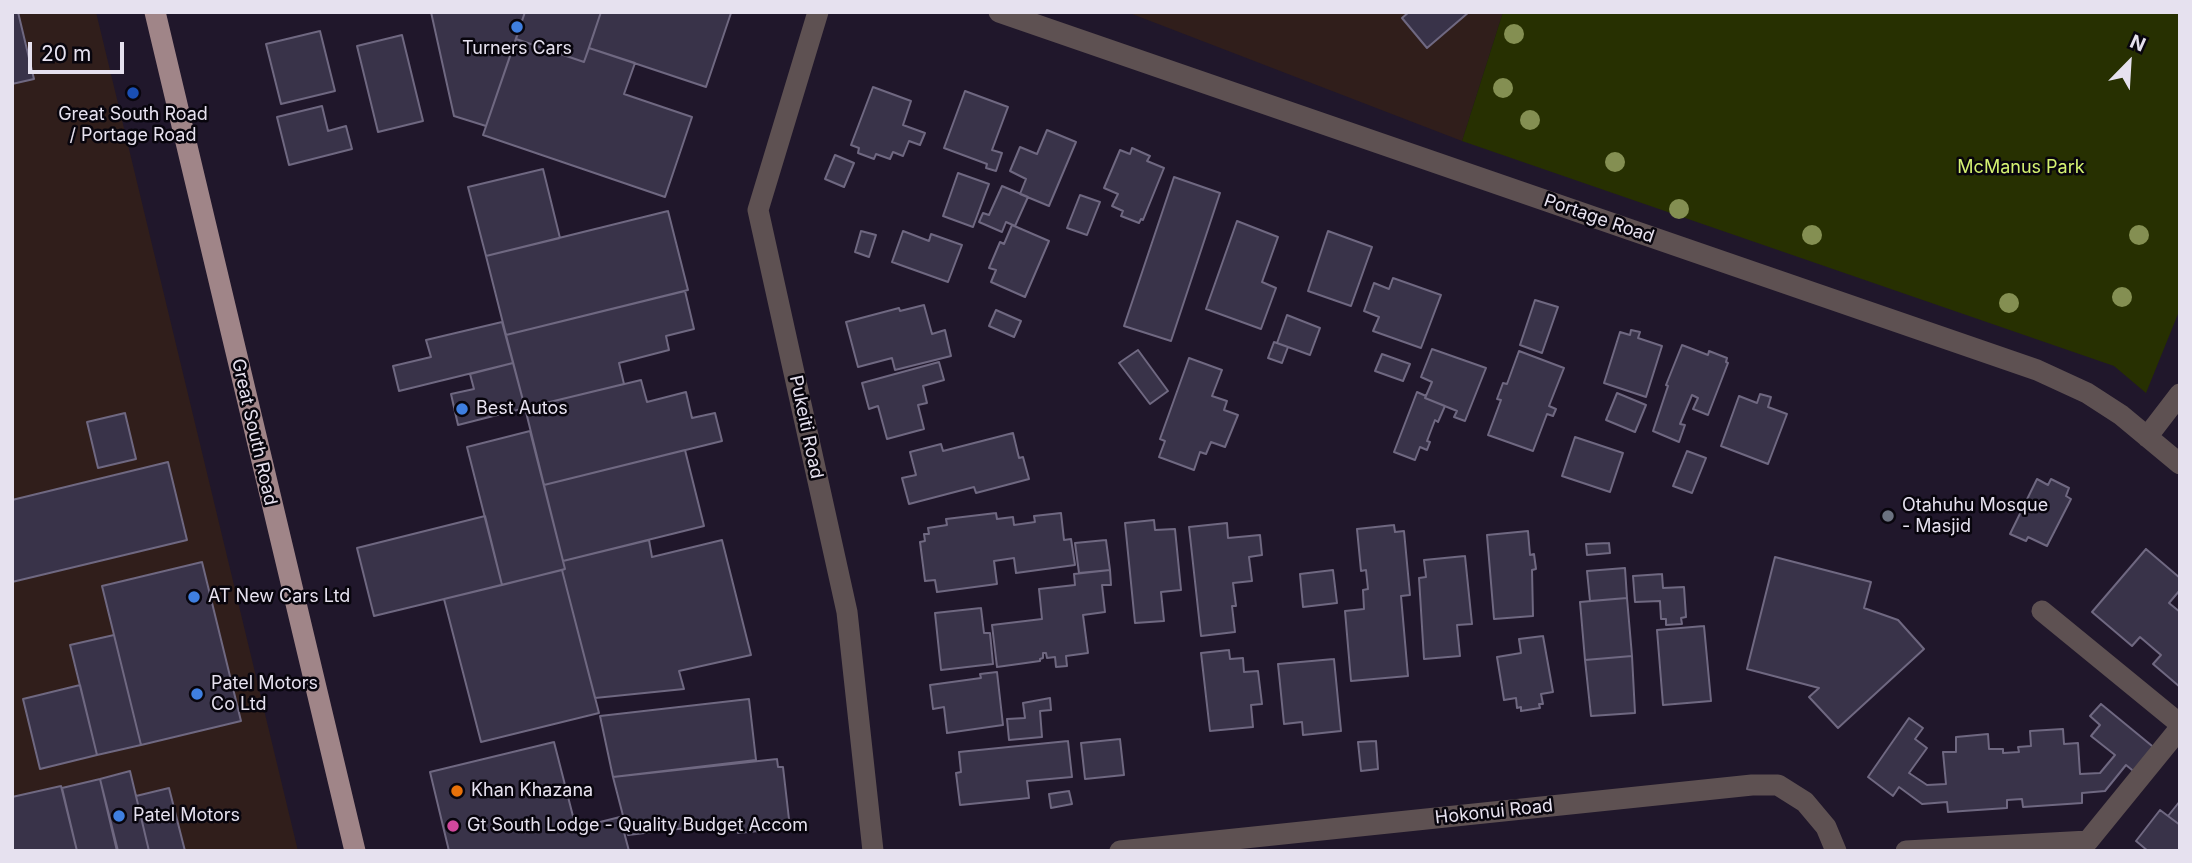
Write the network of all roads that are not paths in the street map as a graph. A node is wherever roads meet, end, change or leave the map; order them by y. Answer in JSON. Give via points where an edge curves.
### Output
{"nodes":[{"id":1,"x":155,"y":12,"type":"edge"},
{"id":2,"x":818,"y":12,"type":"edge"},
{"id":3,"x":999,"y":12,"type":"edge"},
{"id":4,"x":2180,"y":394,"type":"edge"},
{"id":5,"x":2147,"y":437,"type":"junction"},
{"id":6,"x":2180,"y":464,"type":"edge"},
{"id":7,"x":2042,"y":611,"type":"dead end"},
{"id":8,"x":2180,"y":726,"type":"edge"},
{"id":9,"x":355,"y":851,"type":"edge"},
{"id":10,"x":873,"y":851,"type":"edge"},
{"id":11,"x":1120,"y":851,"type":"edge"},
{"id":12,"x":1836,"y":851,"type":"edge"},
{"id":13,"x":1906,"y":851,"type":"edge"}],
"edges":[{"from":1,"to":9,"type":"main road","name":"Great South Road"},
{"from":2,"to":10,"type":"street","name":"Pukeiti Road","via":[[758,210],[847,611]]},
{"from":3,"to":5,"type":"street","name":"Portage Road","via":[[2037,370],[2087,393]]},
{"from":4,"to":5,"type":"street"},
{"from":5,"to":6,"type":"street","name":"Portage Road"},
{"from":7,"to":8,"type":"street"},
{"from":8,"to":13,"type":"street","via":[[2088,841]]},
{"from":11,"to":12,"type":"street","name":"Hokonui Road","via":[[1778,785],[1805,802],[1826,827]]}]}
